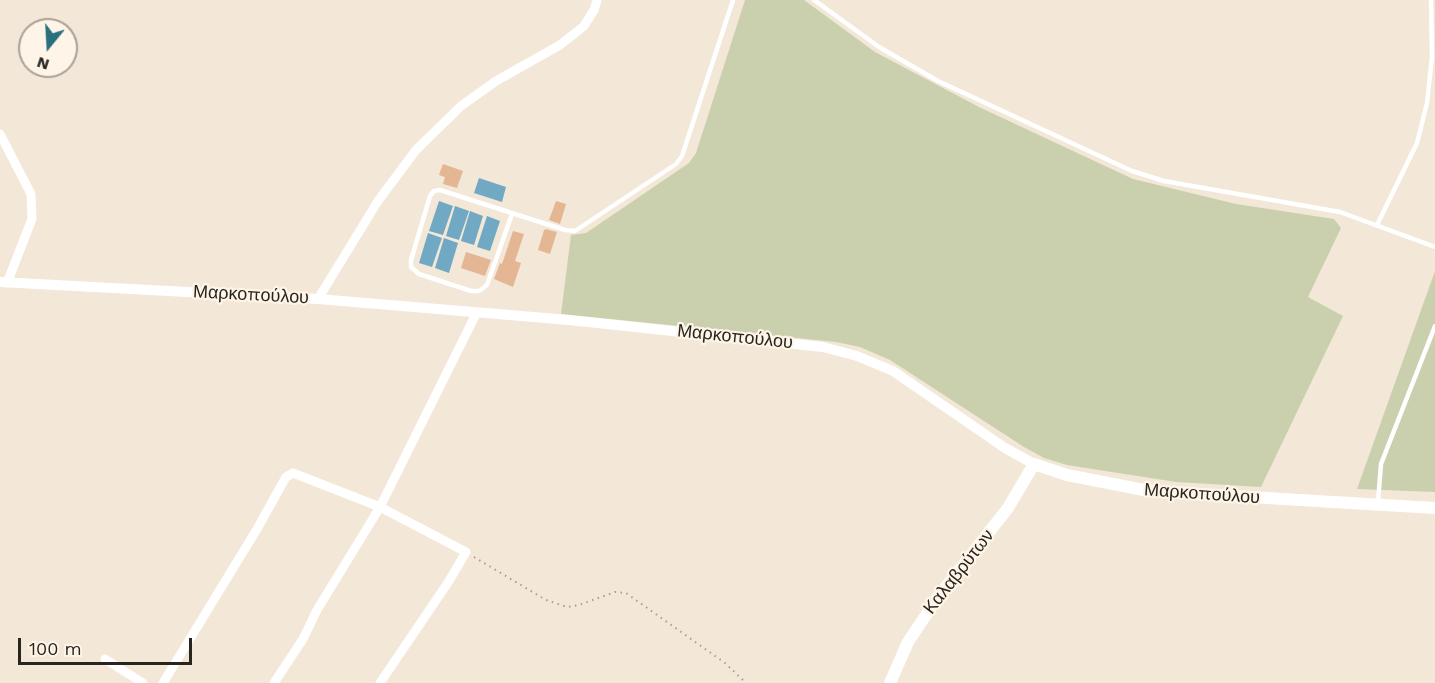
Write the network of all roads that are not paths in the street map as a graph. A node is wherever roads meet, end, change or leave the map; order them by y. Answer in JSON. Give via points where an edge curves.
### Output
{"nodes":[{"id":1,"x":597,"y":0,"type":"edge"},
{"id":2,"x":733,"y":0,"type":"edge"},
{"id":3,"x":814,"y":0,"type":"edge"},
{"id":4,"x":1431,"y":0,"type":"edge"},
{"id":5,"x":0,"y":134,"type":"edge"},
{"id":6,"x":512,"y":214,"type":"junction"},
{"id":7,"x":1377,"y":225,"type":"junction"},
{"id":8,"x":1435,"y":247,"type":"edge"},
{"id":9,"x":4,"y":282,"type":"edge"},
{"id":10,"x":318,"y":299,"type":"junction"},
{"id":11,"x":477,"y":312,"type":"junction"},
{"id":12,"x":1435,"y":326,"type":"edge"},
{"id":13,"x":1034,"y":464,"type":"junction"},
{"id":14,"x":1377,"y":506,"type":"junction"},
{"id":15,"x":380,"y":507,"type":"junction"},
{"id":16,"x":1435,"y":508,"type":"edge"},
{"id":17,"x":105,"y":659,"type":"dead end"},
{"id":18,"x":143,"y":683,"type":"edge"},
{"id":19,"x":163,"y":683,"type":"edge"},
{"id":20,"x":274,"y":683,"type":"edge"},
{"id":21,"x":380,"y":683,"type":"edge"},
{"id":22,"x":890,"y":683,"type":"edge"}],
"edges":[{"from":1,"to":10,"type":"street","via":[[584,26],[461,106],[416,150],[378,201]]},
{"from":2,"to":6,"type":"lane","via":[[682,156],[675,164],[575,231]]},
{"from":3,"to":7,"type":"lane","via":[[879,47],[938,81],[1132,171],[1164,181],[1341,212]]},
{"from":4,"to":7,"type":"lane","via":[[1432,57],[1427,103],[1416,143]]},
{"from":5,"to":9,"type":"street","via":[[31,194],[32,219]]},
{"from":6,"to":6,"type":"lane","via":[[434,191],[411,267],[419,274],[479,291],[487,285]]},
{"from":7,"to":8,"type":"lane"},
{"from":9,"to":10,"type":"street","name":"Μαρκοπούλου"},
{"from":10,"to":11,"type":"street","name":"Μαρκοπούλου"},
{"from":11,"to":13,"type":"street","name":"Μαρκοπούλου","via":[[823,346],[894,371]]},
{"from":11,"to":15,"type":"street"},
{"from":12,"to":14,"type":"lane","via":[[1381,464]]},
{"from":13,"to":14,"type":"main road","name":"Μαρκοπούλου","via":[[1067,475],[1149,491]]},
{"from":13,"to":22,"type":"main road","name":"Καλαβρύτων","via":[[1008,508],[908,642]]},
{"from":14,"to":16,"type":"main road","name":"Μαρκοπούλου"},
{"from":15,"to":19,"type":"street","via":[[293,473],[286,477]]},
{"from":15,"to":20,"type":"street"},
{"from":15,"to":21,"type":"street","via":[[466,552]]},
{"from":17,"to":18,"type":"street"}]}
